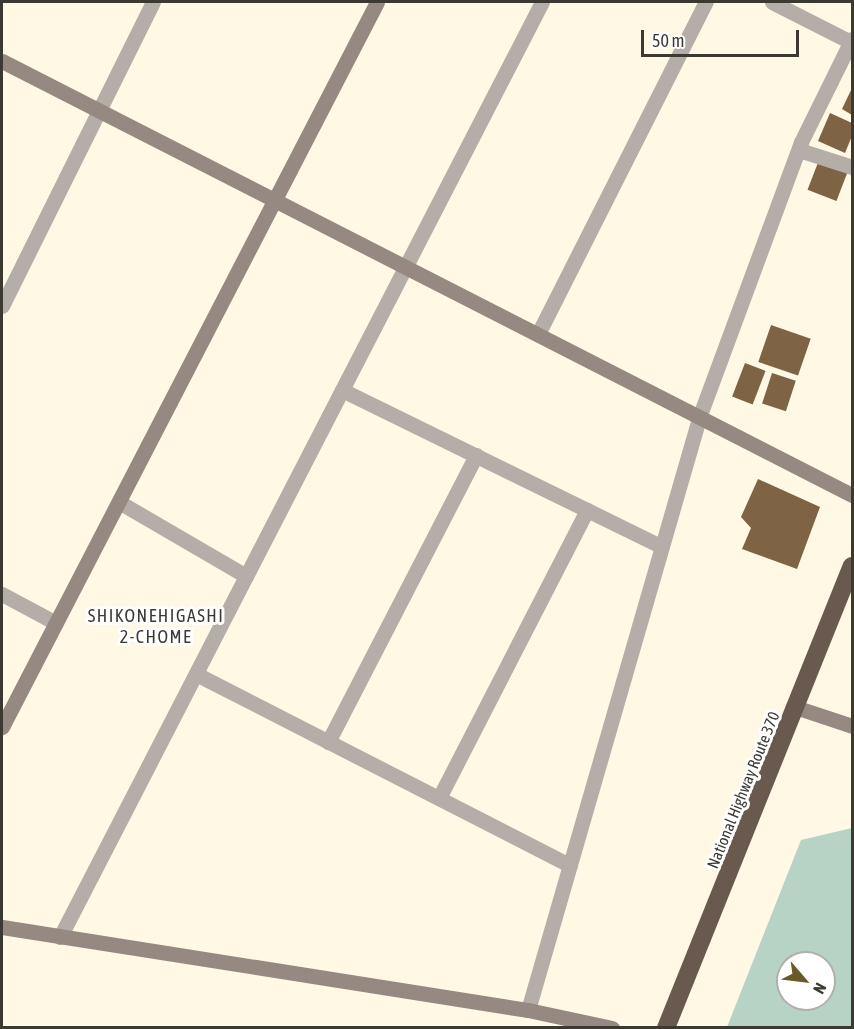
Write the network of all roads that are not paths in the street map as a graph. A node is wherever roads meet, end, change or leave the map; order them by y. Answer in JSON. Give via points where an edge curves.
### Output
{"nodes":[{"id":1,"x":153,"y":2,"type":"edge"},
{"id":2,"x":542,"y":2,"type":"edge"},
{"id":3,"x":706,"y":2,"type":"edge"},
{"id":4,"x":772,"y":2,"type":"edge"},
{"id":5,"x":371,"y":3,"type":"edge"},
{"id":6,"x":852,"y":41,"type":"edge"},
{"id":7,"x":2,"y":61,"type":"edge"},
{"id":8,"x":99,"y":111,"type":"junction"},
{"id":9,"x":799,"y":150,"type":"junction"},
{"id":10,"x":852,"y":167,"type":"edge"},
{"id":11,"x":274,"y":202,"type":"junction"},
{"id":12,"x":405,"y":268,"type":"junction"},
{"id":13,"x":2,"y":306,"type":"edge"},
{"id":14,"x":538,"y":334,"type":"junction"},
{"id":15,"x":342,"y":390,"type":"junction"},
{"id":16,"x":700,"y":415,"type":"junction"},
{"id":17,"x":476,"y":455,"type":"junction"},
{"id":18,"x":852,"y":495,"type":"edge"},
{"id":19,"x":118,"y":502,"type":"junction"},
{"id":20,"x":587,"y":510,"type":"junction"},
{"id":21,"x":662,"y":547,"type":"junction"},
{"id":22,"x":852,"y":566,"type":"edge"},
{"id":23,"x":246,"y":576,"type":"junction"},
{"id":24,"x":2,"y":594,"type":"edge"},
{"id":25,"x":56,"y":623,"type":"junction"},
{"id":26,"x":196,"y":674,"type":"junction"},
{"id":27,"x":798,"y":708,"type":"junction"},
{"id":28,"x":852,"y":726,"type":"edge"},
{"id":29,"x":2,"y":727,"type":"edge"},
{"id":30,"x":328,"y":742,"type":"junction"},
{"id":31,"x":440,"y":798,"type":"junction"},
{"id":32,"x":570,"y":865,"type":"junction"},
{"id":33,"x":2,"y":927,"type":"edge"},
{"id":34,"x":60,"y":937,"type":"junction"},
{"id":35,"x":528,"y":1010,"type":"junction"},
{"id":36,"x":612,"y":1028,"type":"edge"},
{"id":37,"x":666,"y":1028,"type":"edge"}],
"edges":[{"from":1,"to":8,"type":"street"},
{"from":2,"to":12,"type":"street"},
{"from":3,"to":14,"type":"street"},
{"from":4,"to":6,"type":"street"},
{"from":5,"to":11,"type":"street"},
{"from":6,"to":9,"type":"street"},
{"from":7,"to":8,"type":"street"},
{"from":8,"to":11,"type":"street"},
{"from":8,"to":13,"type":"street"},
{"from":9,"to":10,"type":"street"},
{"from":9,"to":16,"type":"street"},
{"from":11,"to":12,"type":"street"},
{"from":11,"to":19,"type":"street"},
{"from":12,"to":14,"type":"street"},
{"from":12,"to":15,"type":"street"},
{"from":14,"to":16,"type":"street"},
{"from":15,"to":17,"type":"street"},
{"from":15,"to":23,"type":"street"},
{"from":16,"to":18,"type":"street"},
{"from":16,"to":21,"type":"street"},
{"from":17,"to":20,"type":"street"},
{"from":17,"to":30,"type":"street"},
{"from":19,"to":23,"type":"street"},
{"from":19,"to":25,"type":"street"},
{"from":20,"to":21,"type":"street"},
{"from":20,"to":31,"type":"street"},
{"from":21,"to":32,"type":"street"},
{"from":22,"to":27,"type":"highway","name":"National Highway Route 370"},
{"from":23,"to":26,"type":"street"},
{"from":24,"to":25,"type":"street"},
{"from":25,"to":29,"type":"street"},
{"from":26,"to":30,"type":"street"},
{"from":26,"to":34,"type":"street"},
{"from":27,"to":28,"type":"street"},
{"from":27,"to":37,"type":"highway","name":"National Highway Route 370"},
{"from":30,"to":31,"type":"street"},
{"from":31,"to":32,"type":"street"},
{"from":32,"to":35,"type":"street"},
{"from":33,"to":34,"type":"street"},
{"from":34,"to":35,"type":"street"},
{"from":35,"to":36,"type":"street"}]}
